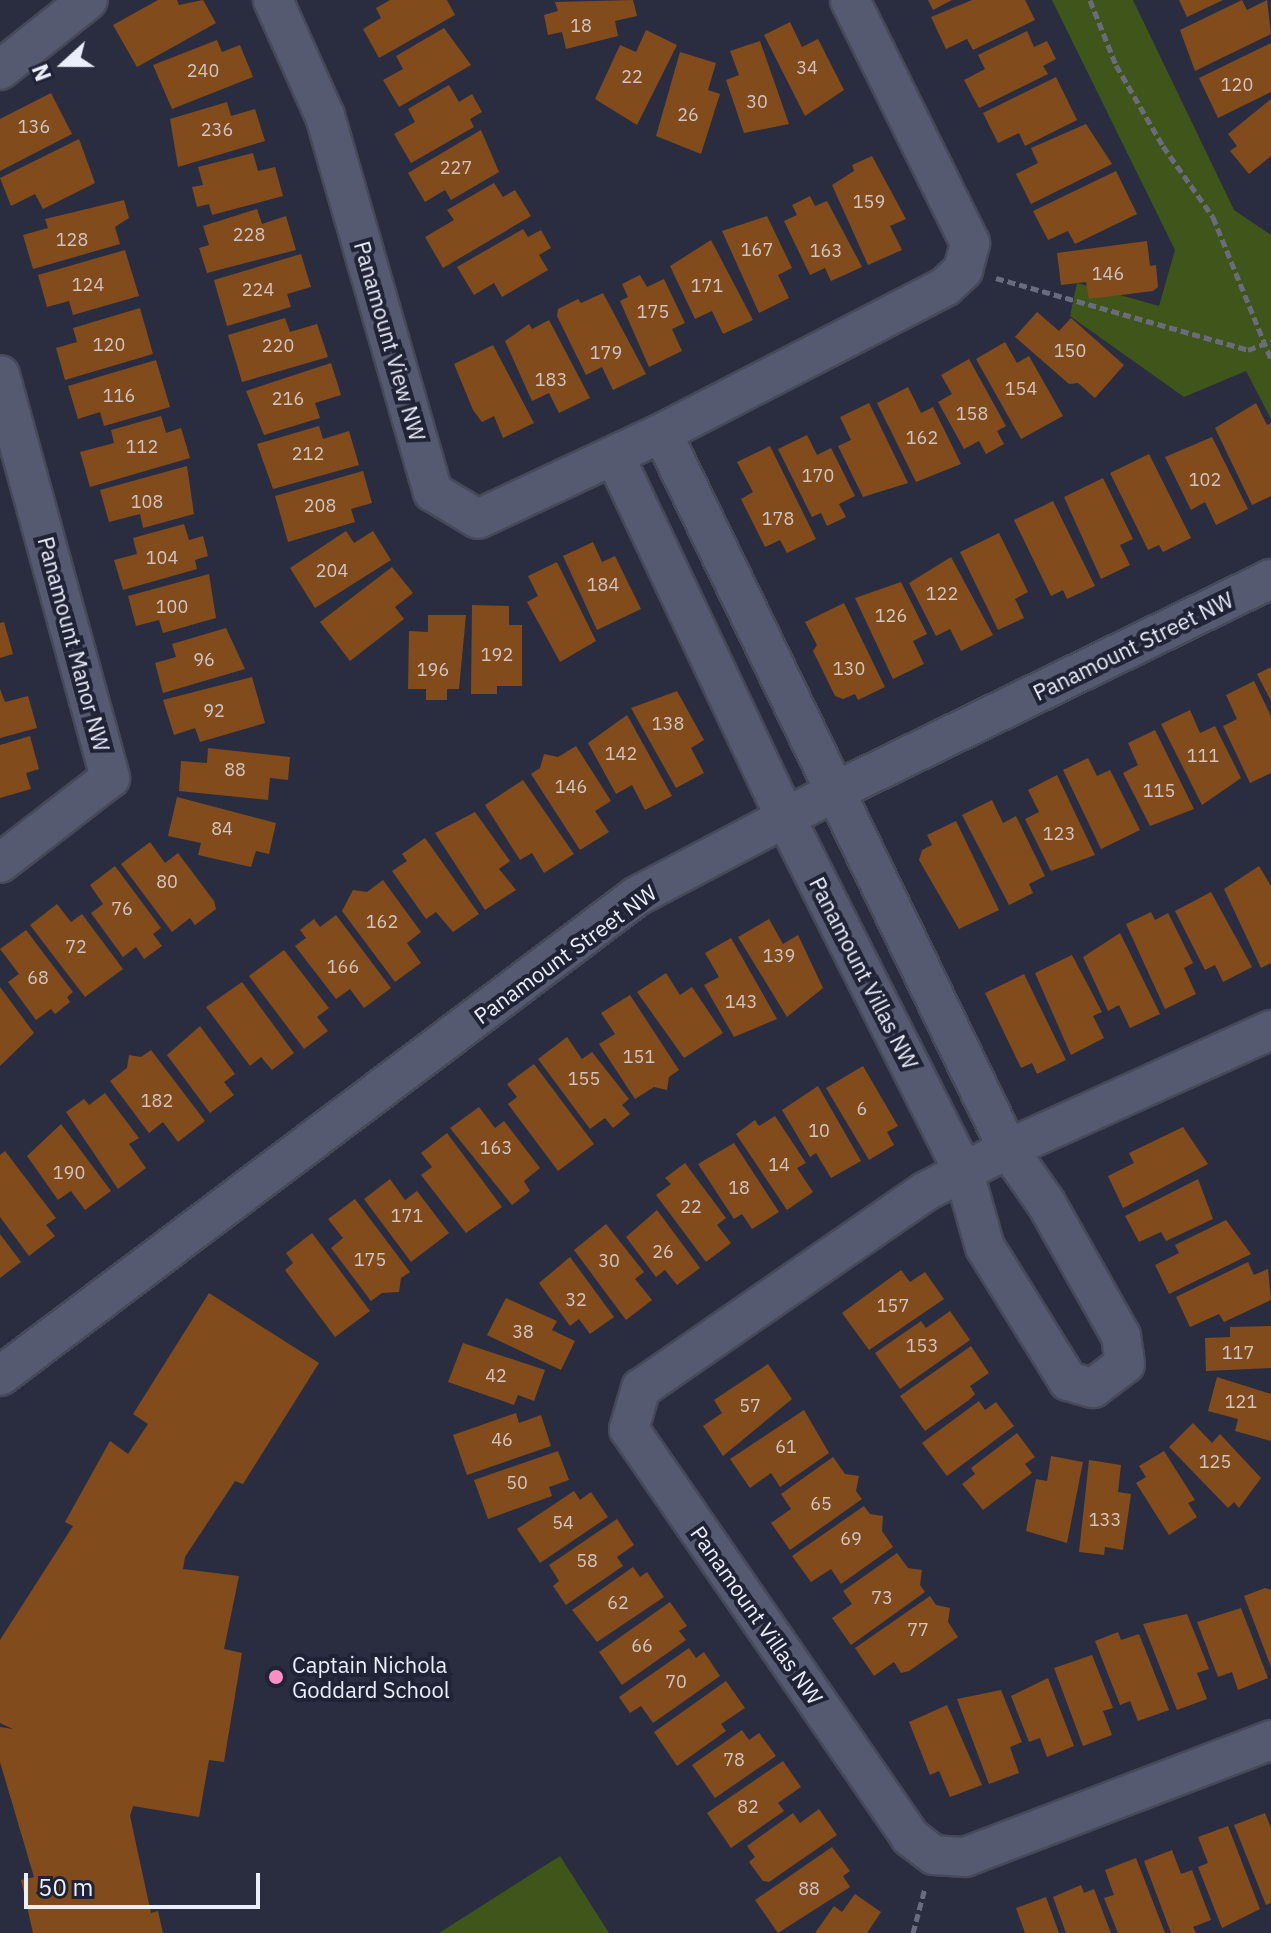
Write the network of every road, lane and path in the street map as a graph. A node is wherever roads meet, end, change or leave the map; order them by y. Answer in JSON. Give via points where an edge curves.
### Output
{"nodes":[{"id":1,"x":88,"y":0,"type":"edge"},
{"id":2,"x":273,"y":0,"type":"edge"},
{"id":3,"x":850,"y":0,"type":"edge"},
{"id":4,"x":1090,"y":0,"type":"edge"},
{"id":5,"x":0,"y":70,"type":"edge"},
{"id":6,"x":963,"y":270,"type":"junction"},
{"id":7,"x":1268,"y":343,"type":"edge"},
{"id":8,"x":1271,"y":359,"type":"edge"},
{"id":9,"x":0,"y":375,"type":"edge"},
{"id":10,"x":662,"y":433,"type":"junction"},
{"id":11,"x":615,"y":457,"type":"junction"},
{"id":12,"x":1271,"y":579,"type":"edge"},
{"id":13,"x":834,"y":792,"type":"junction"},
{"id":14,"x":785,"y":817,"type":"junction"},
{"id":15,"x":0,"y":863,"type":"edge"},
{"id":16,"x":1271,"y":1030,"type":"edge"},
{"id":17,"x":1008,"y":1149,"type":"junction"},
{"id":18,"x":964,"y":1173,"type":"junction"},
{"id":19,"x":0,"y":1376,"type":"edge"},
{"id":20,"x":1271,"y":1740,"type":"edge"},
{"id":21,"x":934,"y":1855,"type":"junction"},
{"id":22,"x":913,"y":1933,"type":"edge"}],
"edges":[{"from":1,"to":5,"type":"street"},
{"from":2,"to":11,"type":"street","name":"Panamount View NW","via":[[325,116],[433,492],[478,519]]},
{"from":3,"to":6,"type":"street","via":[[970,243]]},
{"from":4,"to":7,"type":"path","via":[[1116,65],[1213,217]]},
{"from":6,"to":7,"type":"path","via":[[1248,350]]},
{"from":6,"to":10,"type":"street","name":"Panamount View NW","via":[[945,287]]},
{"from":7,"to":8,"type":"path"},
{"from":9,"to":15,"type":"street","name":"Panamount Manor NW","via":[[110,778]]},
{"from":10,"to":11,"type":"street","name":"Panamount View NW"},
{"from":10,"to":13,"type":"street"},
{"from":11,"to":14,"type":"street"},
{"from":12,"to":13,"type":"street","name":"Panamount Street NW"},
{"from":13,"to":14,"type":"street","name":"Panamount Street NW"},
{"from":13,"to":17,"type":"street"},
{"from":14,"to":18,"type":"street","name":"Panamount Villas NW"},
{"from":14,"to":19,"type":"street","name":"Panamount Street NW","via":[[637,896]]},
{"from":16,"to":17,"type":"street","name":"Panamount Villas NW"},
{"from":17,"to":18,"type":"street","name":"Panamount Villas NW"},
{"from":17,"to":18,"type":"street","via":[[1046,1203],[1121,1336],[1125,1364],[1093,1388],[1068,1381],[985,1247]]},
{"from":18,"to":21,"type":"street","name":"Panamount Villas NW","via":[[926,1191],[641,1388],[629,1429],[910,1837]]},
{"from":20,"to":21,"type":"street","via":[[965,1857]]},
{"from":21,"to":22,"type":"path"}]}
